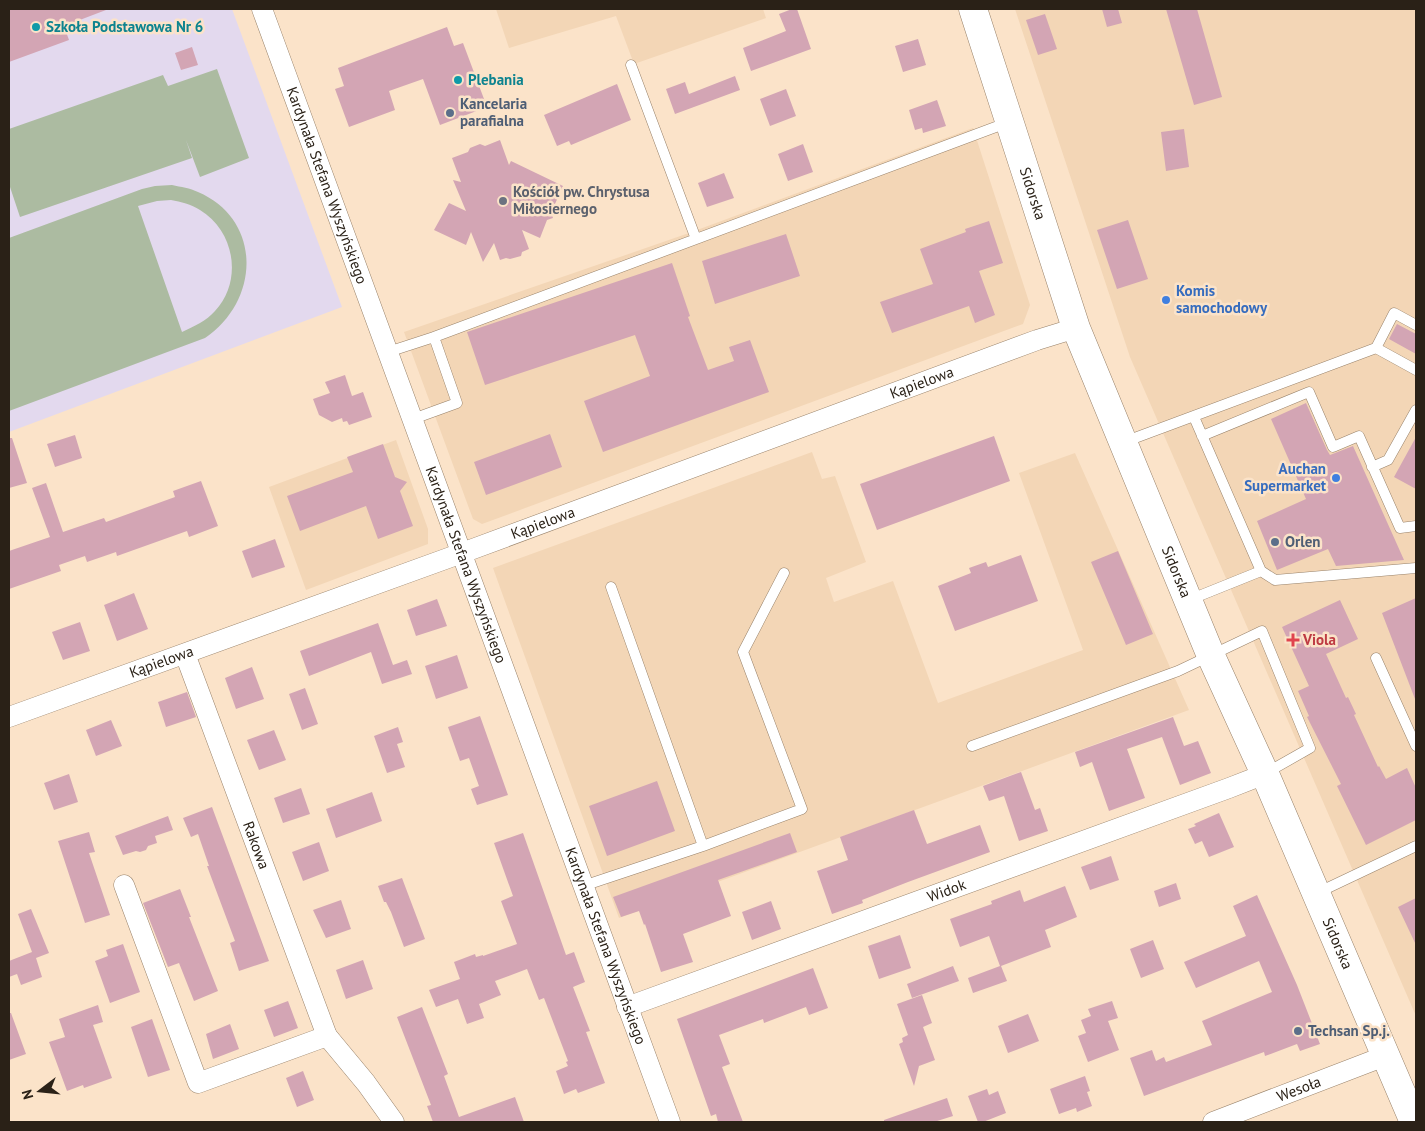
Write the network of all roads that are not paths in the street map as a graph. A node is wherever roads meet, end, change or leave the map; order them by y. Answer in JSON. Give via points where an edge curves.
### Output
{"nodes":[{"id":1,"x":262,"y":9,"type":"edge"},
{"id":2,"x":973,"y":9,"type":"edge"},
{"id":3,"x":631,"y":65,"type":"dead end"},
{"id":4,"x":1010,"y":121,"type":"junction"},
{"id":5,"x":696,"y":239,"type":"junction"},
{"id":6,"x":1416,"y":325,"type":"edge"},
{"id":7,"x":1076,"y":328,"type":"junction"},
{"id":8,"x":434,"y":336,"type":"junction"},
{"id":9,"x":1376,"y":348,"type":"junction"},
{"id":10,"x":388,"y":352,"type":"junction"},
{"id":11,"x":1416,"y":370,"type":"edge"},
{"id":12,"x":1416,"y":410,"type":"edge"},
{"id":13,"x":1194,"y":416,"type":"junction"},
{"id":14,"x":413,"y":419,"type":"junction"},
{"id":15,"x":1202,"y":436,"type":"junction"},
{"id":16,"x":1123,"y":443,"type":"junction"},
{"id":17,"x":1372,"y":467,"type":"junction"},
{"id":18,"x":1416,"y":526,"type":"edge"},
{"id":19,"x":462,"y":553,"type":"junction"},
{"id":20,"x":1416,"y":568,"type":"edge"},
{"id":21,"x":1261,"y":571,"type":"junction"},
{"id":22,"x":784,"y":573,"type":"dead end"},
{"id":23,"x":611,"y":587,"type":"dead end"},
{"id":24,"x":1188,"y":600,"type":"junction"},
{"id":25,"x":185,"y":654,"type":"junction"},
{"id":26,"x":1211,"y":656,"type":"junction"},
{"id":27,"x":1376,"y":658,"type":"dead end"},
{"id":28,"x":9,"y":717,"type":"edge"},
{"id":29,"x":972,"y":746,"type":"dead end"},
{"id":30,"x":1416,"y":746,"type":"edge"},
{"id":31,"x":1265,"y":774,"type":"junction"},
{"id":32,"x":702,"y":846,"type":"junction"},
{"id":33,"x":1416,"y":846,"type":"edge"},
{"id":34,"x":124,"y":885,"type":"dead end"},
{"id":35,"x":584,"y":886,"type":"junction"},
{"id":36,"x":1316,"y":893,"type":"junction"},
{"id":37,"x":628,"y":1007,"type":"junction"},
{"id":38,"x":328,"y":1036,"type":"junction"},
{"id":39,"x":1385,"y":1056,"type":"junction"},
{"id":40,"x":394,"y":1122,"type":"edge"},
{"id":41,"x":670,"y":1122,"type":"edge"},
{"id":42,"x":1213,"y":1122,"type":"edge"},
{"id":43,"x":1414,"y":1122,"type":"edge"}],
"edges":[{"from":1,"to":10,"type":"street","name":"Kardynała Stefana Wyszyńskiego"},
{"from":2,"to":4,"type":"street","name":"Sidorska"},
{"from":3,"to":5,"type":"lane"},
{"from":4,"to":5,"type":"lane"},
{"from":4,"to":7,"type":"street","name":"Sidorska"},
{"from":5,"to":8,"type":"lane"},
{"from":6,"to":9,"type":"lane","via":[[1394,314]]},
{"from":7,"to":16,"type":"street","name":"Sidorska"},
{"from":7,"to":19,"type":"street","name":"Kąpielowa"},
{"from":8,"to":10,"type":"lane"},
{"from":8,"to":14,"type":"lane","via":[[457,403]]},
{"from":9,"to":11,"type":"lane"},
{"from":9,"to":13,"type":"lane"},
{"from":10,"to":14,"type":"street","name":"Kardynała Stefana Wyszyńskiego"},
{"from":12,"to":17,"type":"lane","via":[[1388,460]]},
{"from":13,"to":15,"type":"lane"},
{"from":13,"to":16,"type":"lane"},
{"from":14,"to":19,"type":"street","name":"Kardynała Stefana Wyszyńskiego"},
{"from":15,"to":17,"type":"lane","via":[[1310,392],[1333,447],[1359,436]]},
{"from":15,"to":21,"type":"lane"},
{"from":16,"to":24,"type":"street","name":"Sidorska"},
{"from":17,"to":18,"type":"lane","via":[[1400,528]]},
{"from":19,"to":25,"type":"street","name":"Kąpielowa"},
{"from":19,"to":35,"type":"street","name":"Kardynała Stefana Wyszyńskiego"},
{"from":20,"to":21,"type":"lane","via":[[1275,580]]},
{"from":21,"to":24,"type":"lane"},
{"from":22,"to":32,"type":"lane","via":[[743,652],[802,809]]},
{"from":23,"to":32,"type":"lane"},
{"from":24,"to":26,"type":"street","name":"Sidorska"},
{"from":25,"to":28,"type":"street","name":"Kąpielowa"},
{"from":25,"to":38,"type":"street","name":"Rakowa"},
{"from":26,"to":29,"type":"lane"},
{"from":26,"to":31,"type":"street","name":"Sidorska"},
{"from":26,"to":31,"type":"lane","via":[[1262,631],[1310,748]]},
{"from":27,"to":30,"type":"lane"},
{"from":31,"to":36,"type":"street","name":"Sidorska"},
{"from":31,"to":37,"type":"street","name":"Widok"},
{"from":32,"to":35,"type":"lane"},
{"from":33,"to":36,"type":"lane"},
{"from":34,"to":38,"type":"street","via":[[198,1083]]},
{"from":35,"to":37,"type":"street","name":"Kardynała Stefana Wyszyńskiego"},
{"from":36,"to":39,"type":"street","name":"Sidorska"},
{"from":37,"to":41,"type":"street","name":"Kardynała Stefana Wyszyńskiego"},
{"from":38,"to":40,"type":"street","name":"Rakowa"},
{"from":39,"to":42,"type":"street","name":"Wesoła"},
{"from":39,"to":43,"type":"street","name":"Sidorska"}]}
